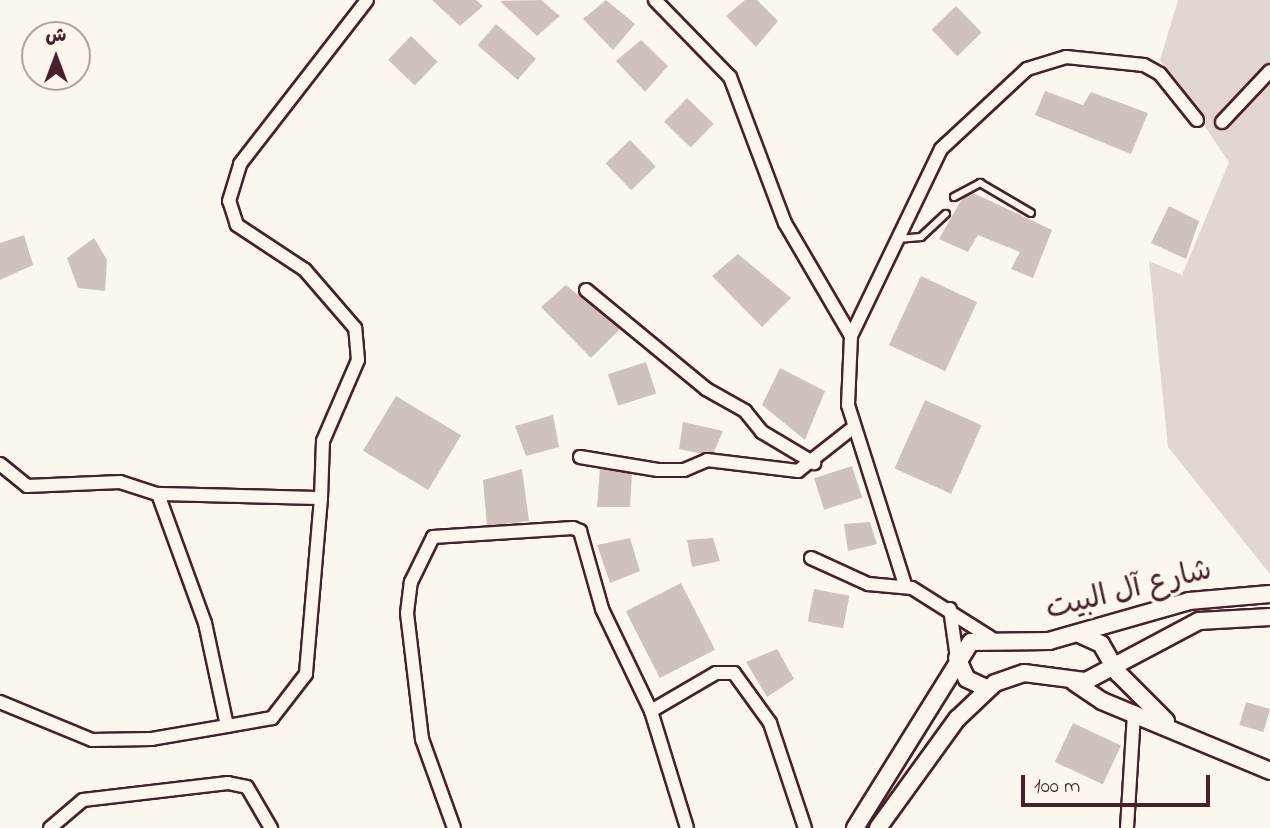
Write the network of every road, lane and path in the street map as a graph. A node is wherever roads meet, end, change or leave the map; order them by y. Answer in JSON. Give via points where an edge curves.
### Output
{"nodes":[{"id":1,"x":367,"y":0,"type":"edge"},
{"id":2,"x":655,"y":0,"type":"edge"},
{"id":3,"x":1270,"y":71,"type":"edge"},
{"id":4,"x":1197,"y":120,"type":"dead end"},
{"id":5,"x":1222,"y":122,"type":"dead end"},
{"id":6,"x":954,"y":197,"type":"dead end"},
{"id":7,"x":1031,"y":213,"type":"dead end"},
{"id":8,"x":946,"y":214,"type":"dead end"},
{"id":9,"x":896,"y":239,"type":"junction"},
{"id":10,"x":586,"y":290,"type":"dead end"},
{"id":11,"x":852,"y":336,"type":"junction"},
{"id":12,"x":854,"y":427,"type":"junction"},
{"id":13,"x":580,"y":457,"type":"dead end"},
{"id":14,"x":814,"y":463,"type":"junction"},
{"id":15,"x":0,"y":464,"type":"edge"},
{"id":16,"x":158,"y":494,"type":"junction"},
{"id":17,"x":321,"y":498,"type":"junction"},
{"id":18,"x":811,"y":558,"type":"dead end"},
{"id":19,"x":905,"y":585,"type":"junction"},
{"id":20,"x":1270,"y":594,"type":"edge"},
{"id":21,"x":950,"y":609,"type":"junction"},
{"id":22,"x":1270,"y":617,"type":"edge"},
{"id":23,"x":1081,"y":635,"type":"junction"},
{"id":24,"x":991,"y":638,"type":"junction"},
{"id":25,"x":957,"y":658,"type":"junction"},
{"id":26,"x":1112,"y":663,"type":"junction"},
{"id":27,"x":1074,"y":682,"type":"junction"},
{"id":28,"x":988,"y":688,"type":"junction"},
{"id":29,"x":0,"y":702,"type":"edge"},
{"id":30,"x":651,"y":711,"type":"junction"},
{"id":31,"x":1134,"y":712,"type":"junction"},
{"id":32,"x":227,"y":726,"type":"junction"},
{"id":33,"x":1172,"y":728,"type":"junction"},
{"id":34,"x":1270,"y":771,"type":"edge"},
{"id":35,"x":880,"y":827,"type":"edge"},
{"id":36,"x":50,"y":828,"type":"edge"},
{"id":37,"x":271,"y":828,"type":"edge"},
{"id":38,"x":454,"y":828,"type":"edge"},
{"id":39,"x":687,"y":828,"type":"edge"},
{"id":40,"x":805,"y":828,"type":"edge"},
{"id":41,"x":855,"y":828,"type":"edge"},
{"id":42,"x":1127,"y":828,"type":"edge"}],
"edges":[{"from":1,"to":17,"type":"street","via":[[240,164],[229,201],[237,225],[305,270],[355,328],[358,360],[323,441]]},
{"from":2,"to":11,"type":"street","via":[[730,77],[785,223]]},
{"from":3,"to":5,"type":"street"},
{"from":4,"to":9,"type":"street","via":[[1153,68],[1044,60],[949,139]]},
{"from":6,"to":7,"type":"lane","via":[[980,183]]},
{"from":8,"to":9,"type":"lane","via":[[921,237]]},
{"from":9,"to":11,"type":"street"},
{"from":10,"to":14,"type":"street","via":[[706,389],[745,411],[762,432]]},
{"from":11,"to":12,"type":"street","via":[[846,395]]},
{"from":12,"to":14,"type":"street"},
{"from":12,"to":19,"type":"street"},
{"from":13,"to":14,"type":"street","via":[[658,470],[684,470],[707,460],[798,471]]},
{"from":15,"to":16,"type":"street","via":[[27,486],[120,482]]},
{"from":16,"to":17,"type":"street"},
{"from":16,"to":32,"type":"street","via":[[205,623]]},
{"from":17,"to":32,"type":"street","via":[[306,674],[272,718]]},
{"from":18,"to":19,"type":"street","via":[[868,584]]},
{"from":19,"to":21,"type":"street"},
{"from":20,"to":23,"type":"street","name":"شارع آل البيت","via":[[1189,601]]},
{"from":21,"to":24,"type":"street"},
{"from":21,"to":25,"type":"street"},
{"from":22,"to":26,"type":"street","name":"شارع آل البيت","via":[[1199,621]]},
{"from":23,"to":24,"type":"street","name":"شارع آل البيت","via":[[1049,641]]},
{"from":23,"to":26,"type":"street","via":[[1101,644]]},
{"from":24,"to":25,"type":"street","name":"شارع آل البيت","via":[[971,642]]},
{"from":25,"to":28,"type":"street","via":[[967,679]]},
{"from":25,"to":41,"type":"street","name":"شارع آل البيت"},
{"from":26,"to":27,"type":"street","name":"شارع آل البيت","via":[[1097,677]]},
{"from":26,"to":33,"type":"street"},
{"from":27,"to":28,"type":"street","via":[[1024,673]]},
{"from":27,"to":31,"type":"street","via":[[1091,696]]},
{"from":28,"to":35,"type":"street","via":[[957,719]]},
{"from":29,"to":32,"type":"street","via":[[92,740],[152,739]]},
{"from":30,"to":38,"type":"street","via":[[597,596],[578,528],[433,537],[411,582],[407,613],[422,740]]},
{"from":30,"to":39,"type":"street"},
{"from":30,"to":40,"type":"street","via":[[716,673],[734,673],[769,723]]},
{"from":31,"to":33,"type":"street"},
{"from":31,"to":42,"type":"street"},
{"from":33,"to":34,"type":"street"},
{"from":36,"to":37,"type":"street","via":[[83,800],[228,783],[247,787]]}]}
